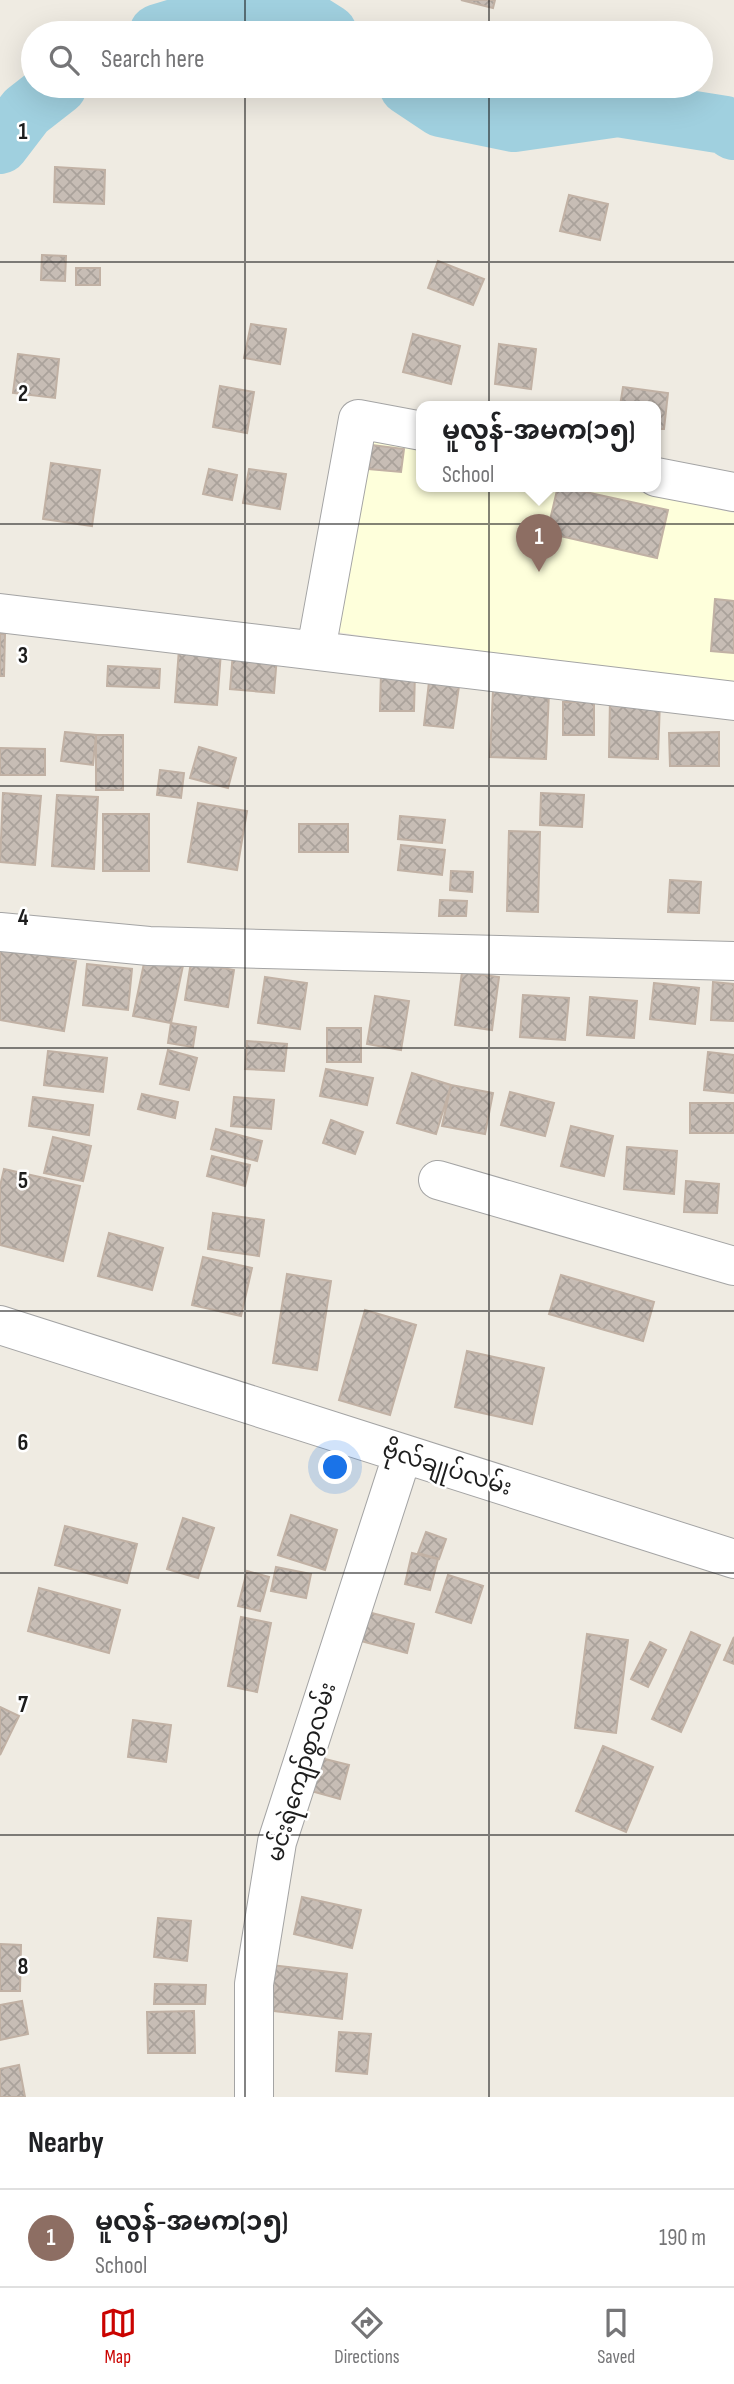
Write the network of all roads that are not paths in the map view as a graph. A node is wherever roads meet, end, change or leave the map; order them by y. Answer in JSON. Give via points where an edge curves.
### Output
{"nodes":[{"id":1,"x":416,"y":430,"type":"edge"},
{"id":2,"x":661,"y":478,"type":"edge"},
{"id":3,"x":734,"y":492,"type":"edge"},
{"id":4,"x":0,"y":613,"type":"edge"},
{"id":5,"x":316,"y":650,"type":"junction"},
{"id":6,"x":734,"y":701,"type":"edge"},
{"id":7,"x":0,"y":932,"type":"edge"},
{"id":8,"x":734,"y":961,"type":"edge"},
{"id":9,"x":438,"y":1180,"type":"dead end"},
{"id":10,"x":734,"y":1266,"type":"edge"},
{"id":11,"x":0,"y":1325,"type":"edge"},
{"id":12,"x":402,"y":1456,"type":"junction"},
{"id":13,"x":734,"y":1559,"type":"edge"},
{"id":14,"x":254,"y":2097,"type":"edge"}],
"edges":[{"from":1,"to":5,"type":"street","via":[[358,419]]},
{"from":2,"to":3,"type":"street"},
{"from":4,"to":5,"type":"street"},
{"from":5,"to":6,"type":"street"},
{"from":7,"to":8,"type":"street","via":[[149,946]]},
{"from":9,"to":10,"type":"street"},
{"from":11,"to":12,"type":"street","name":"ဗိုလ်ချုပ်လမ်း"},
{"from":12,"to":13,"type":"street","name":"ဗိုလ်ချုပ်လမ်း"},
{"from":12,"to":14,"type":"street","name":"မင်းရဲကျော်စွာလမ်း","via":[[277,1842],[254,1984]]}]}
